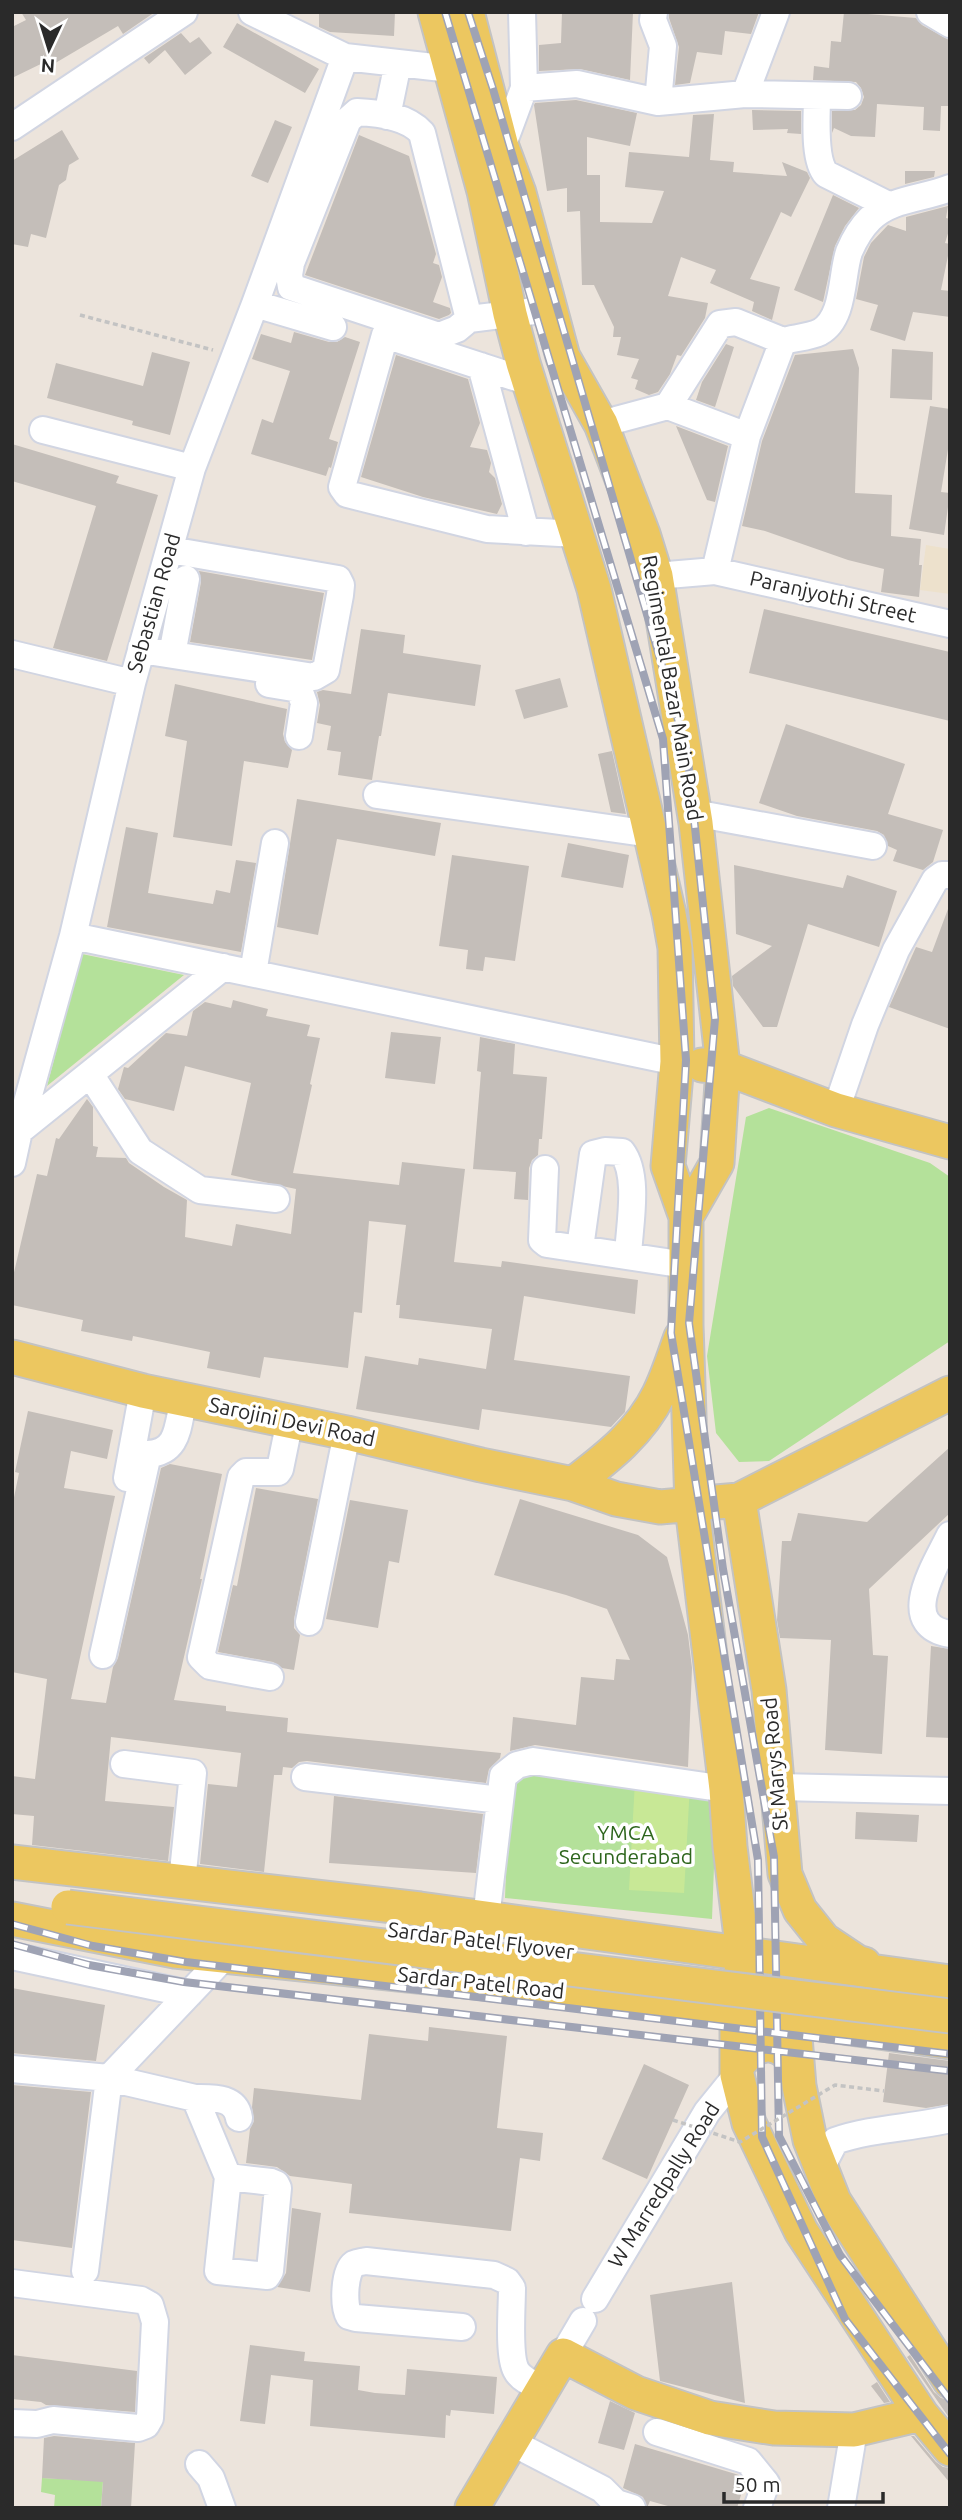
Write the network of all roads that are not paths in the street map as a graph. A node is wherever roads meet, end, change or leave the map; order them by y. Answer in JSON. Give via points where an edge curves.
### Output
{"nodes":[{"id":1,"x":184,"y":12,"type":"edge"},
{"id":2,"x":252,"y":12,"type":"edge"},
{"id":3,"x":435,"y":12,"type":"edge"},
{"id":4,"x":467,"y":12,"type":"edge"},
{"id":5,"x":522,"y":12,"type":"edge"},
{"id":6,"x":654,"y":12,"type":"edge"},
{"id":7,"x":776,"y":12,"type":"edge"},
{"id":8,"x":930,"y":12,"type":"edge"},
{"id":9,"x":950,"y":24,"type":"edge"},
{"id":10,"x":345,"y":57,"type":"junction"},
{"id":11,"x":398,"y":63,"type":"junction"},
{"id":12,"x":451,"y":69,"type":"junction"},
{"id":13,"x":524,"y":88,"type":"junction"},
{"id":14,"x":745,"y":94,"type":"junction"},
{"id":15,"x":817,"y":96,"type":"junction"},
{"id":16,"x":848,"y":96,"type":"dead end"},
{"id":17,"x":658,"y":102,"type":"junction"},
{"id":18,"x":387,"y":116,"type":"junction"},
{"id":19,"x":12,"y":127,"type":"edge"},
{"id":20,"x":502,"y":147,"type":"junction"},
{"id":21,"x":322,"y":155,"type":"junction"},
{"id":22,"x":499,"y":187,"type":"junction"},
{"id":23,"x":950,"y":188,"type":"edge"},
{"id":24,"x":888,"y":205,"type":"junction"},
{"id":25,"x":279,"y":271,"type":"junction"},
{"id":26,"x":255,"y":304,"type":"junction"},
{"id":27,"x":551,"y":309,"type":"junction"},
{"id":28,"x":510,"y":314,"type":"junction"},
{"id":29,"x":468,"y":319,"type":"junction"},
{"id":30,"x":333,"y":327,"type":"dead end"},
{"id":31,"x":783,"y":341,"type":"junction"},
{"id":32,"x":481,"y":366,"type":"junction"},
{"id":33,"x":529,"y":382,"type":"junction"},
{"id":34,"x":668,"y":407,"type":"junction"},
{"id":35,"x":601,"y":424,"type":"junction"},
{"id":36,"x":43,"y":430,"type":"dead end"},
{"id":37,"x":747,"y":436,"type":"junction"},
{"id":38,"x":192,"y":468,"type":"junction"},
{"id":39,"x":526,"y":532,"type":"junction"},
{"id":40,"x":578,"y":534,"type":"junction"},
{"id":41,"x":170,"y":550,"type":"junction"},
{"id":42,"x":715,"y":571,"type":"junction"},
{"id":43,"x":656,"y":576,"type":"junction"},
{"id":44,"x":175,"y":591,"type":"junction"},
{"id":45,"x":950,"y":624,"type":"edge"},
{"id":46,"x":174,"y":643,"type":"dead end"},
{"id":47,"x":12,"y":654,"type":"edge"},
{"id":48,"x":137,"y":665,"type":"junction"},
{"id":49,"x":299,"y":736,"type":"dead end"},
{"id":50,"x":377,"y":795,"type":"dead end"},
{"id":51,"x":694,"y":813,"type":"junction"},
{"id":52,"x":651,"y":834,"type":"junction"},
{"id":53,"x":275,"y":844,"type":"dead end"},
{"id":54,"x":873,"y":846,"type":"dead end"},
{"id":55,"x":950,"y":875,"type":"edge"},
{"id":56,"x":73,"y":936,"type":"junction"},
{"id":57,"x":223,"y":967,"type":"junction"},
{"id":58,"x":253,"y":973,"type":"junction"},
{"id":59,"x":677,"y":1062,"type":"junction"},
{"id":60,"x":723,"y":1067,"type":"junction"},
{"id":61,"x":90,"y":1074,"type":"junction"},
{"id":62,"x":835,"y":1110,"type":"junction"},
{"id":63,"x":19,"y":1131,"type":"junction"},
{"id":64,"x":950,"y":1142,"type":"edge"},
{"id":65,"x":12,"y":1163,"type":"edge"},
{"id":66,"x":545,"y":1169,"type":"dead end"},
{"id":67,"x":276,"y":1199,"type":"dead end"},
{"id":68,"x":686,"y":1217,"type":"junction"},
{"id":69,"x":580,"y":1248,"type":"junction"},
{"id":70,"x":628,"y":1256,"type":"junction"},
{"id":71,"x":686,"y":1265,"type":"junction"},
{"id":72,"x":686,"y":1325,"type":"junction"},
{"id":73,"x":12,"y":1357,"type":"edge"},
{"id":74,"x":143,"y":1391,"type":"junction"},
{"id":75,"x":950,"y":1392,"type":"edge"},
{"id":76,"x":184,"y":1399,"type":"junction"},
{"id":77,"x":290,"y":1420,"type":"junction"},
{"id":78,"x":347,"y":1433,"type":"junction"},
{"id":79,"x":573,"y":1484,"type":"junction"},
{"id":80,"x":739,"y":1500,"type":"junction"},
{"id":81,"x":692,"y":1506,"type":"junction"},
{"id":82,"x":950,"y":1535,"type":"edge"},
{"id":83,"x":309,"y":1622,"type":"dead end"},
{"id":84,"x":950,"y":1634,"type":"edge"},
{"id":85,"x":270,"y":1677,"type":"dead end"},
{"id":86,"x":124,"y":1763,"type":"dead end"},
{"id":87,"x":305,"y":1777,"type":"dead end"},
{"id":88,"x":779,"y":1787,"type":"junction"},
{"id":89,"x":726,"y":1789,"type":"junction"},
{"id":90,"x":950,"y":1791,"type":"edge"},
{"id":91,"x":500,"y":1800,"type":"junction"},
{"id":92,"x":12,"y":1861,"type":"edge"},
{"id":93,"x":12,"y":1878,"type":"edge"},
{"id":94,"x":182,"y":1882,"type":"junction"},
{"id":95,"x":12,"y":1898,"type":"edge"},
{"id":96,"x":69,"y":1898,"type":"junction"},
{"id":97,"x":486,"y":1918,"type":"junction"},
{"id":98,"x":12,"y":1920,"type":"edge"},
{"id":99,"x":698,"y":1947,"type":"junction"},
{"id":100,"x":743,"y":1953,"type":"junction"},
{"id":101,"x":12,"y":1956,"type":"edge"},
{"id":102,"x":225,"y":1956,"type":"junction"},
{"id":103,"x":790,"y":1960,"type":"junction"},
{"id":104,"x":849,"y":1968,"type":"junction"},
{"id":105,"x":894,"y":1974,"type":"junction"},
{"id":106,"x":950,"y":1982,"type":"edge"},
{"id":107,"x":189,"y":1994,"type":"junction"},
{"id":108,"x":950,"y":1997,"type":"edge"},
{"id":109,"x":675,"y":2003,"type":"junction"},
{"id":110,"x":737,"y":2012,"type":"junction"},
{"id":111,"x":950,"y":2016,"type":"edge"},
{"id":112,"x":793,"y":2021,"type":"junction"},
{"id":113,"x":832,"y":2026,"type":"junction"},
{"id":114,"x":950,"y":2042,"type":"edge"},
{"id":115,"x":797,"y":2066,"type":"junction"},
{"id":116,"x":12,"y":2069,"type":"edge"},
{"id":117,"x":737,"y":2071,"type":"junction"},
{"id":118,"x":109,"y":2078,"type":"junction"},
{"id":119,"x":195,"y":2098,"type":"junction"},
{"id":120,"x":239,"y":2118,"type":"dead end"},
{"id":121,"x":950,"y":2119,"type":"edge"},
{"id":122,"x":821,"y":2168,"type":"junction"},
{"id":123,"x":228,"y":2178,"type":"dead end"},
{"id":124,"x":85,"y":2271,"type":"dead end"},
{"id":125,"x":12,"y":2283,"type":"edge"},
{"id":126,"x":462,"y":2328,"type":"dead end"},
{"id":127,"x":563,"y":2356,"type":"junction"},
{"id":128,"x":950,"y":2381,"type":"edge"},
{"id":129,"x":543,"y":2388,"type":"junction"},
{"id":130,"x":921,"y":2414,"type":"junction"},
{"id":131,"x":12,"y":2423,"type":"edge"},
{"id":132,"x":854,"y":2430,"type":"junction"},
{"id":133,"x":657,"y":2432,"type":"dead end"},
{"id":134,"x":511,"y":2442,"type":"junction"},
{"id":135,"x":950,"y":2449,"type":"edge"},
{"id":136,"x":199,"y":2464,"type":"dead end"},
{"id":137,"x":222,"y":2508,"type":"edge"},
{"id":138,"x":472,"y":2508,"type":"edge"},
{"id":139,"x":632,"y":2508,"type":"edge"},
{"id":140,"x":757,"y":2508,"type":"edge"},
{"id":141,"x":841,"y":2508,"type":"edge"}],
"edges":[{"from":1,"to":19,"type":"street"},
{"from":2,"to":10,"type":"street"},
{"from":3,"to":12,"type":"main road","name":"Regimental Bazar Main Road"},
{"from":4,"to":20,"type":"main road","name":"Regimental Bazar Main Road"},
{"from":5,"to":13,"type":"street"},
{"from":6,"to":17,"type":"street","via":[[663,46]]},
{"from":7,"to":14,"type":"street"},
{"from":8,"to":9,"type":"street"},
{"from":10,"to":11,"type":"street"},
{"from":10,"to":21,"type":"street","name":"Sebastian Road"},
{"from":11,"to":12,"type":"street"},
{"from":11,"to":18,"type":"street"},
{"from":12,"to":22,"type":"main road","name":"Regimental Bazar Main Road"},
{"from":13,"to":17,"type":"street","via":[[577,84]]},
{"from":13,"to":20,"type":"street"},
{"from":14,"to":15,"type":"street"},
{"from":14,"to":17,"type":"street"},
{"from":15,"to":16,"type":"street"},
{"from":15,"to":24,"type":"street","via":[[822,169]]},
{"from":18,"to":21,"type":"street","via":[[357,113]]},
{"from":18,"to":29,"type":"street","via":[[414,125],[422,133]]},
{"from":20,"to":22,"type":"main road","name":"Regimental Bazar Main Road"},
{"from":21,"to":25,"type":"street","name":"Sebastian Road"},
{"from":22,"to":27,"type":"main road","name":"Regimental Bazar Main Road"},
{"from":22,"to":28,"type":"main road","name":"Regimental Bazar Main Road"},
{"from":23,"to":24,"type":"street"},
{"from":24,"to":31,"type":"street","via":[[857,235],[836,312],[826,327],[819,333]]},
{"from":25,"to":26,"type":"street","name":"Sebastian Road"},
{"from":25,"to":29,"type":"street","via":[[291,287],[439,336]]},
{"from":26,"to":30,"type":"street"},
{"from":26,"to":38,"type":"street","name":"Sebastian Road"},
{"from":27,"to":28,"type":"street"},
{"from":27,"to":35,"type":"main road","name":"Regimental Bazar Main Road","via":[[564,357]]},
{"from":28,"to":29,"type":"street"},
{"from":28,"to":33,"type":"main road","name":"Regimental Bazar Main Road"},
{"from":31,"to":34,"type":"street","via":[[736,322],[720,324]]},
{"from":31,"to":37,"type":"street"},
{"from":32,"to":33,"type":"street"},
{"from":32,"to":39,"type":"street"},
{"from":32,"to":39,"type":"street","via":[[385,335],[342,486],[347,494],[462,523]]},
{"from":33,"to":40,"type":"main road","name":"Regimental Bazar Main Road"},
{"from":34,"to":35,"type":"street"},
{"from":34,"to":37,"type":"street"},
{"from":35,"to":43,"type":"main road","name":"Regimental Bazar Main Road"},
{"from":36,"to":38,"type":"street"},
{"from":37,"to":42,"type":"street"},
{"from":38,"to":41,"type":"street","name":"Sebastian Road"},
{"from":39,"to":40,"type":"street"},
{"from":40,"to":52,"type":"main road","name":"Regimental Bazar Main Road"},
{"from":41,"to":44,"type":"street","name":"Sebastian Road"},
{"from":41,"to":48,"type":"street","via":[[338,579],[340,595],[326,670],[314,677]]},
{"from":42,"to":43,"type":"street","name":"Paranjyothi Street"},
{"from":42,"to":45,"type":"street","name":"Paranjyothi Street"},
{"from":43,"to":51,"type":"main road","name":"Regimental Bazar Main Road"},
{"from":44,"to":46,"type":"street"},
{"from":44,"to":48,"type":"street","name":"Sebastian Road"},
{"from":47,"to":48,"type":"street"},
{"from":48,"to":49,"type":"street","via":[[299,689],[304,703]]},
{"from":48,"to":56,"type":"street","name":"Sebastian Road"},
{"from":50,"to":52,"type":"street"},
{"from":51,"to":54,"type":"street"},
{"from":51,"to":60,"type":"main road","name":"Regimental Bazar Main Road"},
{"from":52,"to":59,"type":"main road","name":"Regimental Bazar Main Road","via":[[675,948]]},
{"from":53,"to":58,"type":"street"},
{"from":55,"to":62,"type":"street","via":[[935,880],[896,950]]},
{"from":56,"to":57,"type":"street"},
{"from":56,"to":63,"type":"street","name":"Sebastian Road"},
{"from":57,"to":58,"type":"street"},
{"from":57,"to":61,"type":"street"},
{"from":58,"to":59,"type":"street"},
{"from":59,"to":60,"type":"main road"},
{"from":59,"to":68,"type":"main road","name":"Regimental Bazar Main Road","via":[[668,1166]]},
{"from":60,"to":62,"type":"main road"},
{"from":60,"to":68,"type":"main road","name":"Regimental Bazar Main Road","via":[[718,1163]]},
{"from":61,"to":63,"type":"street"},
{"from":61,"to":67,"type":"street","via":[[140,1151],[200,1190]]},
{"from":62,"to":64,"type":"main road"},
{"from":63,"to":65,"type":"street","name":"Sebastian Road"},
{"from":66,"to":69,"type":"street","via":[[542,1240]]},
{"from":68,"to":71,"type":"main road","name":"Regimental Bazar Main Road"},
{"from":69,"to":70,"type":"street"},
{"from":69,"to":70,"type":"street","via":[[593,1154],[622,1152],[630,1163],[632,1178]]},
{"from":70,"to":71,"type":"street"},
{"from":71,"to":72,"type":"main road","name":"Regimental Bazar Main Road"},
{"from":72,"to":79,"type":"main road","via":[[659,1394],[638,1427]]},
{"from":72,"to":81,"type":"main road","name":"Regimental Bazar Main Road"},
{"from":73,"to":74,"type":"main road","name":"Sarojini Devi Road"},
{"from":74,"to":76,"type":"main road","name":"Sarojini Devi Road"},
{"from":74,"to":76,"type":"street","via":[[97,1656],[148,1454],[173,1445]]},
{"from":75,"to":80,"type":"main road","name":"Sarojini Devi Road"},
{"from":76,"to":77,"type":"main road","name":"Sarojini Devi Road"},
{"from":77,"to":78,"type":"main road","name":"Sarojini Devi Road"},
{"from":77,"to":85,"type":"street","via":[[278,1472],[246,1472],[241,1477],[201,1657],[210,1666]]},
{"from":78,"to":79,"type":"main road","name":"Sarojini Devi Road"},
{"from":78,"to":83,"type":"street"},
{"from":79,"to":81,"type":"main road","name":"Sarojini Devi Road","via":[[616,1499],[660,1507]]},
{"from":80,"to":81,"type":"main road","name":"Sarojini Devi Road"},
{"from":80,"to":88,"type":"main road","name":"St Marys Road"},
{"from":81,"to":89,"type":"main road"},
{"from":82,"to":84,"type":"street","via":[[921,1596],[921,1609],[934,1629]]},
{"from":86,"to":94,"type":"street","via":[[193,1773]]},
{"from":87,"to":91,"type":"street"},
{"from":88,"to":90,"type":"street"},
{"from":88,"to":105,"type":"main road","name":"St Marys Road","via":[[785,1874],[800,1910],[824,1940],[846,1955]]},
{"from":89,"to":91,"type":"street","via":[[533,1761],[517,1765],[503,1776]]},
{"from":89,"to":100,"type":"main road"},
{"from":91,"to":97,"type":"street"},
{"from":92,"to":94,"type":"main road"},
{"from":93,"to":96,"type":"main road","name":"Sardar Patel Flyover"},
{"from":94,"to":97,"type":"main road"},
{"from":95,"to":96,"type":"main road","name":"Sardar Patel Flyover"},
{"from":96,"to":108,"type":"main road","name":"Sardar Patel Flyover"},
{"from":96,"to":111,"type":"main road","name":"Sardar Patel Flyover","bridge":true},
{"from":97,"to":99,"type":"main road"},
{"from":98,"to":102,"type":"main road","name":"Sardar Patel Road"},
{"from":99,"to":100,"type":"main road"},
{"from":99,"to":109,"type":"main road","via":[[711,1954],[719,1966],[716,1994],[704,2003]]},
{"from":100,"to":103,"type":"main road"},
{"from":100,"to":110,"type":"main road"},
{"from":101,"to":107,"type":"street"},
{"from":102,"to":107,"type":"street"},
{"from":102,"to":109,"type":"main road","name":"Sardar Patel Road"},
{"from":103,"to":104,"type":"main road"},
{"from":103,"to":112,"type":"main road"},
{"from":104,"to":105,"type":"main road"},
{"from":104,"to":113,"type":"main road","via":[[833,1969],[820,1979],[813,1993],[815,2009]]},
{"from":105,"to":106,"type":"main road"},
{"from":107,"to":118,"type":"street"},
{"from":109,"to":110,"type":"main road","name":"Sardar Patel Road"},
{"from":109,"to":117,"type":"main road","via":[[710,2027]]},
{"from":110,"to":112,"type":"main road","name":"Sardar Patel Road"},
{"from":110,"to":117,"type":"main road"},
{"from":112,"to":113,"type":"main road","name":"Sardar Patel Road"},
{"from":112,"to":115,"type":"main road"},
{"from":113,"to":114,"type":"main road","name":"Sardar Patel Road"},
{"from":113,"to":115,"type":"main road","via":[[810,2039]]},
{"from":115,"to":117,"type":"main road","via":[[778,2046],[763,2045],[749,2050]]},
{"from":115,"to":122,"type":"main road","via":[[810,2140]]},
{"from":116,"to":118,"type":"street"},
{"from":117,"to":127,"type":"street","name":"W Marredpally Road","via":[[707,2112]]},
{"from":117,"to":130,"type":"main road","via":[[749,2123],[801,2231]]},
{"from":118,"to":119,"type":"street"},
{"from":118,"to":124,"type":"street"},
{"from":119,"to":120,"type":"street","via":[[223,2099],[235,2106]]},
{"from":119,"to":123,"type":"street"},
{"from":121,"to":122,"type":"street","via":[[835,2141]]},
{"from":122,"to":128,"type":"main road","via":[[834,2202]]},
{"from":125,"to":131,"type":"street","via":[[141,2300],[150,2305],[155,2322],[146,2425],[53,2420]]},
{"from":126,"to":129,"type":"street","via":[[349,2316],[345,2302],[349,2272],[366,2261],[507,2281],[512,2288],[512,2359],[524,2379]]},
{"from":127,"to":129,"type":"main road","name":"W Marredpally Road"},
{"from":127,"to":132,"type":"main road","via":[[636,2393],[710,2418],[774,2428]]},
{"from":129,"to":134,"type":"main road","name":"W Marredpally Road"},
{"from":130,"to":132,"type":"main road"},
{"from":130,"to":135,"type":"main road"},
{"from":132,"to":141,"type":"street"},
{"from":133,"to":140,"type":"street","via":[[748,2461],[766,2483]]},
{"from":134,"to":138,"type":"main road","name":"W Marredpally Road"},
{"from":134,"to":139,"type":"street"},
{"from":136,"to":137,"type":"street","via":[[211,2478]]}]}
